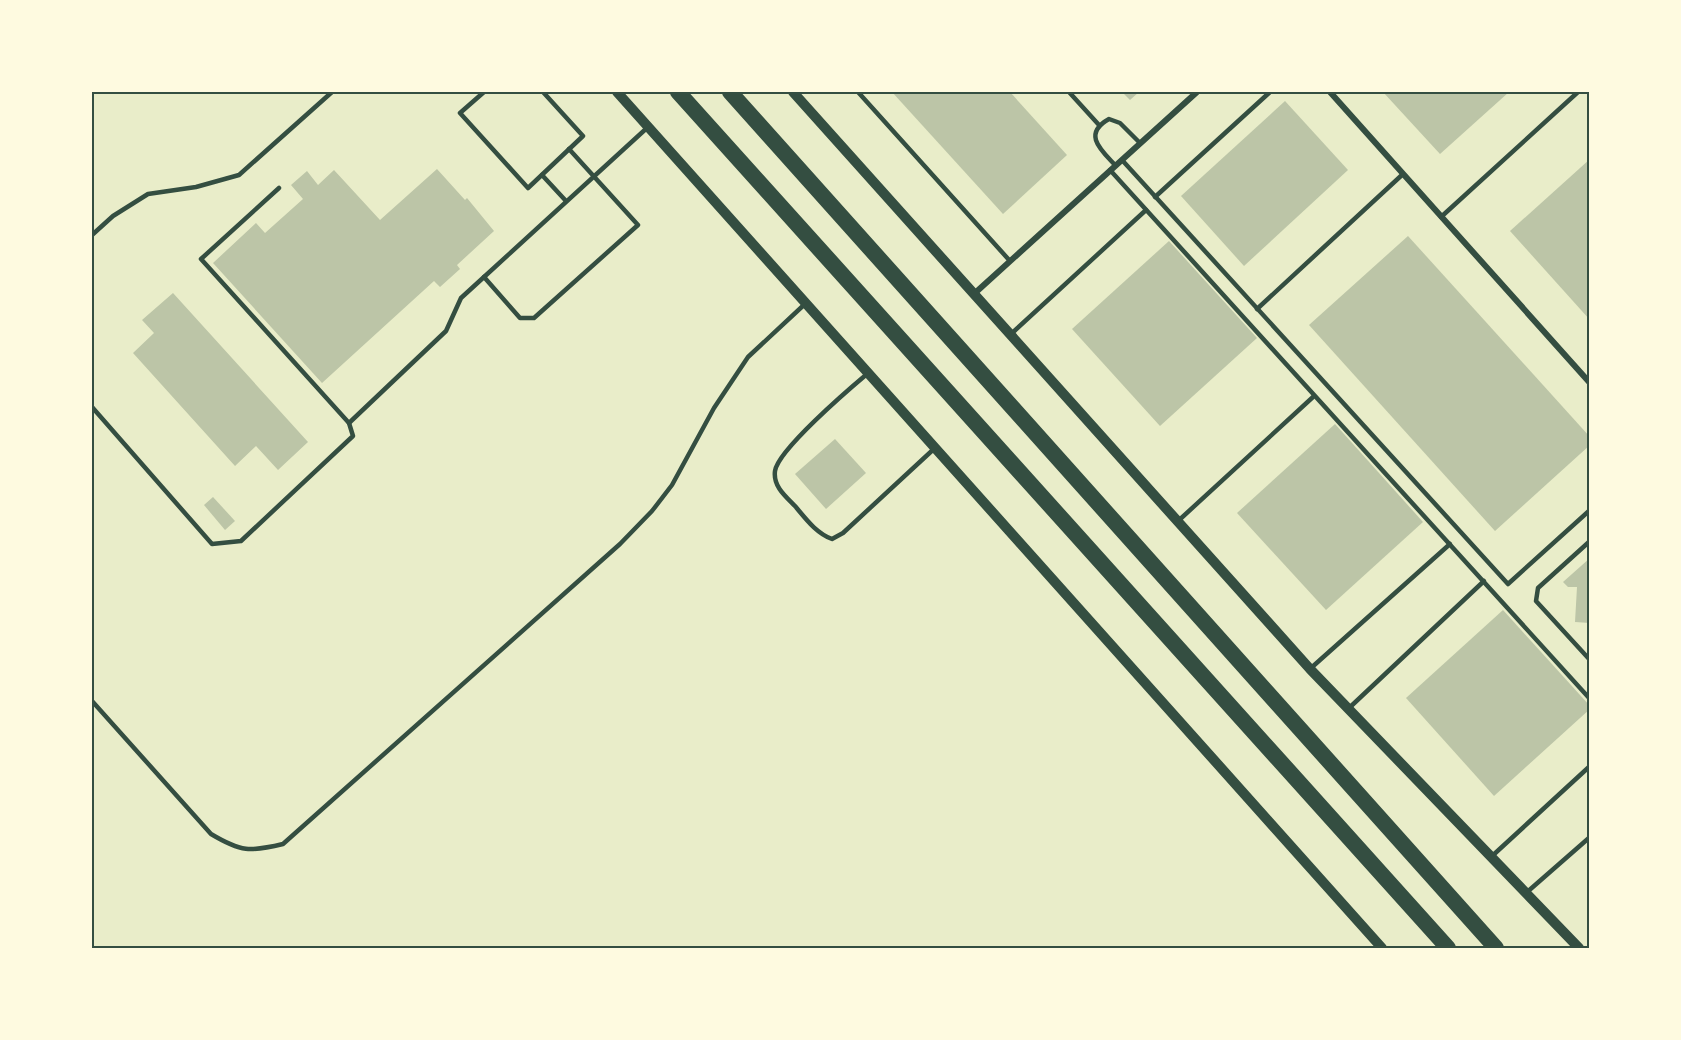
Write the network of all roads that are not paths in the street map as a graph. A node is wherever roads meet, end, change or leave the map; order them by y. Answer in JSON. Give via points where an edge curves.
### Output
{"nodes":[{"id":1,"x":332,"y":92,"type":"edge"},
{"id":2,"x":484,"y":92,"type":"edge"},
{"id":3,"x":543,"y":92,"type":"edge"},
{"id":4,"x":617,"y":92,"type":"edge"},
{"id":5,"x":678,"y":92,"type":"edge"},
{"id":6,"x":730,"y":92,"type":"edge"},
{"id":7,"x":793,"y":92,"type":"edge"},
{"id":8,"x":858,"y":92,"type":"edge"},
{"id":9,"x":1069,"y":92,"type":"edge"},
{"id":10,"x":1197,"y":92,"type":"edge"},
{"id":11,"x":1270,"y":92,"type":"edge"},
{"id":12,"x":1330,"y":92,"type":"edge"},
{"id":13,"x":1578,"y":92,"type":"edge"},
{"id":14,"x":1100,"y":125,"type":"junction"},
{"id":15,"x":648,"y":127,"type":"junction"},
{"id":16,"x":1140,"y":143,"type":"junction"},
{"id":17,"x":569,"y":149,"type":"junction"},
{"id":18,"x":1122,"y":160,"type":"junction"},
{"id":19,"x":1112,"y":168,"type":"junction"},
{"id":20,"x":1403,"y":174,"type":"junction"},
{"id":21,"x":542,"y":175,"type":"junction"},
{"id":22,"x":594,"y":176,"type":"junction"},
{"id":23,"x":279,"y":188,"type":"dead end"},
{"id":24,"x":1155,"y":197,"type":"junction"},
{"id":25,"x":566,"y":201,"type":"junction"},
{"id":26,"x":1146,"y":210,"type":"junction"},
{"id":27,"x":1442,"y":217,"type":"junction"},
{"id":28,"x":92,"y":236,"type":"edge"},
{"id":29,"x":1010,"y":261,"type":"junction"},
{"id":30,"x":484,"y":277,"type":"junction"},
{"id":31,"x":975,"y":293,"type":"junction"},
{"id":32,"x":806,"y":303,"type":"junction"},
{"id":33,"x":1257,"y":309,"type":"junction"},
{"id":34,"x":1011,"y":334,"type":"junction"},
{"id":35,"x":868,"y":372,"type":"junction"},
{"id":36,"x":1590,"y":383,"type":"edge"},
{"id":37,"x":1313,"y":397,"type":"junction"},
{"id":38,"x":92,"y":407,"type":"edge"},
{"id":39,"x":349,"y":423,"type":"junction"},
{"id":40,"x":936,"y":447,"type":"junction"},
{"id":41,"x":1590,"y":510,"type":"edge"},
{"id":42,"x":1177,"y":522,"type":"junction"},
{"id":43,"x":1590,"y":541,"type":"edge"},
{"id":44,"x":1450,"y":544,"type":"junction"},
{"id":45,"x":1484,"y":581,"type":"junction"},
{"id":46,"x":1590,"y":660,"type":"edge"},
{"id":47,"x":1311,"y":669,"type":"junction"},
{"id":48,"x":1590,"y":699,"type":"edge"},
{"id":49,"x":92,"y":701,"type":"edge"},
{"id":50,"x":1348,"y":709,"type":"junction"},
{"id":51,"x":1590,"y":766,"type":"edge"},
{"id":52,"x":1590,"y":837,"type":"edge"},
{"id":53,"x":1491,"y":857,"type":"junction"},
{"id":54,"x":1526,"y":893,"type":"junction"},
{"id":55,"x":1382,"y":948,"type":"edge"},
{"id":56,"x":1448,"y":948,"type":"edge"},
{"id":57,"x":1496,"y":948,"type":"edge"},
{"id":58,"x":1580,"y":948,"type":"edge"}],
"edges":[{"from":1,"to":28,"type":"lane","via":[[239,175],[148,194],[113,216]]},
{"from":2,"to":21,"type":"lane","via":[[460,113],[528,188]]},
{"from":3,"to":17,"type":"lane","via":[[583,136]]},
{"from":4,"to":15,"type":"street"},
{"from":5,"to":56,"type":"highway"},
{"from":6,"to":57,"type":"highway"},
{"from":7,"to":31,"type":"street"},
{"from":8,"to":29,"type":"lane"},
{"from":9,"to":14,"type":"lane"},
{"from":10,"to":16,"type":"street"},
{"from":11,"to":24,"type":"lane"},
{"from":12,"to":20,"type":"street"},
{"from":13,"to":27,"type":"lane"},
{"from":14,"to":16,"type":"lane","via":[[1115,120]]},
{"from":14,"to":19,"type":"lane","via":[[1095,133],[1098,146]]},
{"from":15,"to":22,"type":"lane"},
{"from":15,"to":32,"type":"street"},
{"from":16,"to":18,"type":"street"},
{"from":17,"to":21,"type":"lane"},
{"from":17,"to":22,"type":"lane"},
{"from":18,"to":19,"type":"street"},
{"from":18,"to":24,"type":"lane"},
{"from":19,"to":26,"type":"lane"},
{"from":19,"to":29,"type":"street"},
{"from":20,"to":27,"type":"street"},
{"from":20,"to":33,"type":"lane"},
{"from":21,"to":25,"type":"lane"},
{"from":22,"to":25,"type":"lane"},
{"from":22,"to":30,"type":"lane","via":[[638,225],[534,318],[520,318]]},
{"from":23,"to":39,"type":"lane","via":[[201,259]]},
{"from":24,"to":33,"type":"lane"},
{"from":25,"to":30,"type":"lane"},
{"from":26,"to":34,"type":"lane"},
{"from":26,"to":37,"type":"lane"},
{"from":27,"to":36,"type":"street"},
{"from":29,"to":31,"type":"street"},
{"from":30,"to":39,"type":"lane","via":[[461,298],[446,331]]},
{"from":31,"to":34,"type":"street"},
{"from":32,"to":35,"type":"street"},
{"from":32,"to":49,"type":"lane","via":[[735,374],[677,477],[652,511],[620,544],[283,844],[258,850],[233,847],[211,834]]},
{"from":33,"to":41,"type":"lane","via":[[1508,584]]},
{"from":34,"to":42,"type":"street"},
{"from":35,"to":40,"type":"street"},
{"from":35,"to":40,"type":"lane","via":[[781,457],[775,471],[778,488],[821,535],[832,539]]},
{"from":37,"to":42,"type":"lane"},
{"from":37,"to":44,"type":"lane"},
{"from":38,"to":39,"type":"lane","via":[[212,544],[242,542],[353,436]]},
{"from":40,"to":55,"type":"street"},
{"from":42,"to":47,"type":"street"},
{"from":43,"to":46,"type":"lane","via":[[1538,588],[1536,601]]},
{"from":44,"to":45,"type":"lane"},
{"from":44,"to":47,"type":"lane"},
{"from":45,"to":48,"type":"lane"},
{"from":45,"to":50,"type":"lane"},
{"from":47,"to":50,"type":"street"},
{"from":50,"to":53,"type":"street"},
{"from":51,"to":53,"type":"lane"},
{"from":52,"to":54,"type":"lane"},
{"from":53,"to":54,"type":"street"},
{"from":54,"to":58,"type":"street"}]}
